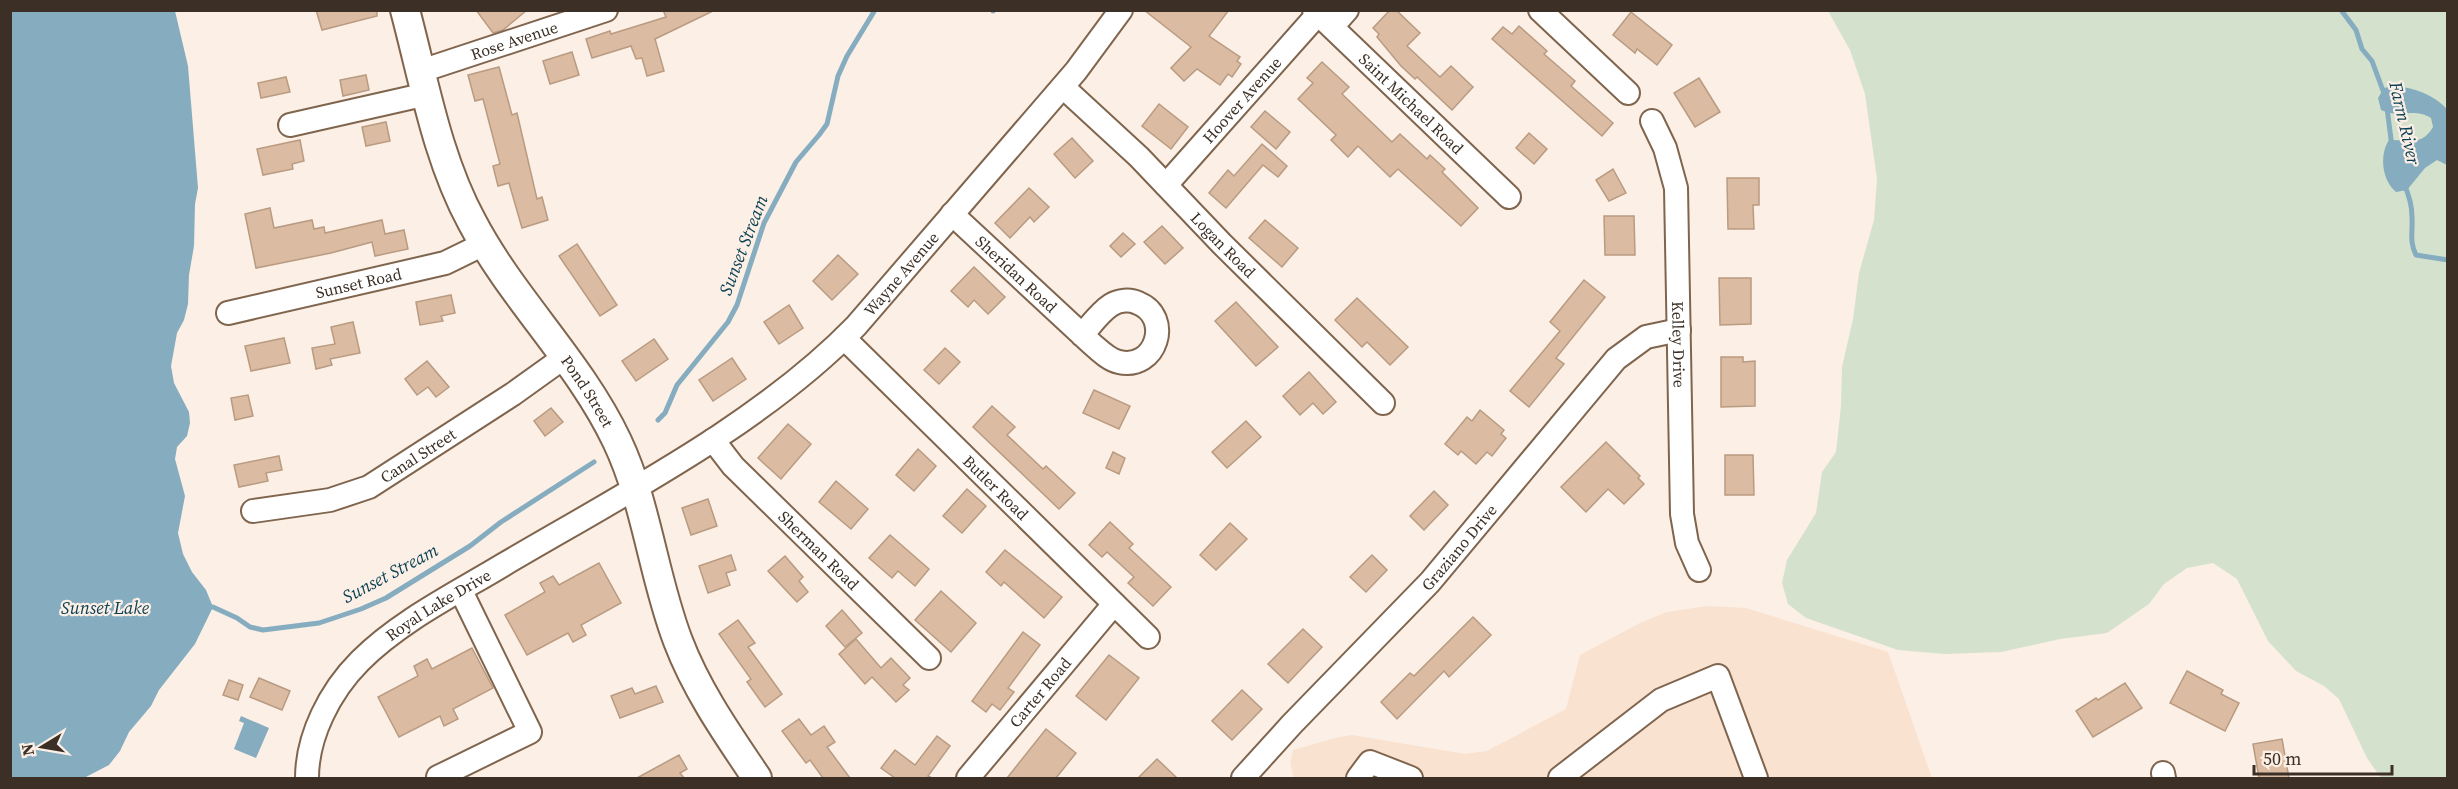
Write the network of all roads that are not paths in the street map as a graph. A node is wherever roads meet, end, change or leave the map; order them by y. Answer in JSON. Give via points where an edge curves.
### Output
{"nodes":[{"id":1,"x":405,"y":10,"type":"edge"},
{"id":2,"x":606,"y":10,"type":"edge"},
{"id":3,"x":1121,"y":10,"type":"edge"},
{"id":4,"x":1347,"y":10,"type":"edge"},
{"id":5,"x":1540,"y":10,"type":"edge"},
{"id":6,"x":1321,"y":17,"type":"edge"},
{"id":7,"x":424,"y":82,"type":"junction"},
{"id":8,"x":1063,"y":87,"type":"junction"},
{"id":9,"x":1628,"y":93,"type":"dead end"},
{"id":10,"x":1652,"y":121,"type":"dead end"},
{"id":11,"x":290,"y":125,"type":"dead end"},
{"id":12,"x":1166,"y":185,"type":"junction"},
{"id":13,"x":1509,"y":197,"type":"dead end"},
{"id":14,"x":952,"y":214,"type":"junction"},
{"id":15,"x":484,"y":244,"type":"junction"},
{"id":16,"x":228,"y":313,"type":"dead end"},
{"id":17,"x":1679,"y":330,"type":"junction"},
{"id":18,"x":1082,"y":335,"type":"dead end"},
{"id":19,"x":844,"y":338,"type":"junction"},
{"id":20,"x":566,"y":356,"type":"junction"},
{"id":21,"x":1383,"y":403,"type":"dead end"},
{"id":22,"x":713,"y":440,"type":"junction"},
{"id":23,"x":634,"y":487,"type":"junction"},
{"id":24,"x":253,"y":511,"type":"dead end"},
{"id":25,"x":1698,"y":570,"type":"dead end"},
{"id":26,"x":461,"y":591,"type":"junction"},
{"id":27,"x":1114,"y":604,"type":"junction"},
{"id":28,"x":1148,"y":637,"type":"dead end"},
{"id":29,"x":928,"y":658,"type":"dead end"},
{"id":30,"x":438,"y":777,"type":"dead end"},
{"id":31,"x":307,"y":778,"type":"edge"},
{"id":32,"x":757,"y":778,"type":"edge"},
{"id":33,"x":968,"y":778,"type":"edge"},
{"id":34,"x":1243,"y":778,"type":"edge"},
{"id":35,"x":1358,"y":778,"type":"edge"},
{"id":36,"x":1411,"y":778,"type":"edge"},
{"id":37,"x":1560,"y":778,"type":"edge"},
{"id":38,"x":1756,"y":778,"type":"edge"}],
"edges":[{"from":1,"to":7,"type":"main road","name":"Pond Street"},
{"from":2,"to":7,"type":"street","name":"Rose Avenue"},
{"from":3,"to":8,"type":"street","name":"Wayne Avenue"},
{"from":4,"to":6,"type":"street","name":"Hoover Avenue"},
{"from":5,"to":9,"type":"street"},
{"from":6,"to":12,"type":"street","name":"Hoover Avenue"},
{"from":6,"to":13,"type":"street","name":"Saint Michael Road"},
{"from":7,"to":11,"type":"street","name":"Rose Avenue"},
{"from":7,"to":15,"type":"main road","name":"Pond Street","via":[[452,177]]},
{"from":8,"to":12,"type":"street","name":"Logan Road"},
{"from":8,"to":14,"type":"street","name":"Wayne Avenue"},
{"from":10,"to":17,"type":"street","name":"Kelley Drive","via":[[1665,148],[1676,188]]},
{"from":12,"to":21,"type":"street","name":"Logan Road"},
{"from":14,"to":18,"type":"street","name":"Sheridan Road"},
{"from":14,"to":19,"type":"street","name":"Wayne Avenue"},
{"from":15,"to":16,"type":"street","name":"Sunset Road","via":[[436,266]]},
{"from":15,"to":20,"type":"main road","name":"Pond Street"},
{"from":17,"to":25,"type":"street","name":"Kelley Drive","via":[[1682,514],[1687,543]]},
{"from":17,"to":34,"type":"street","name":"Graziano Drive","via":[[1646,337],[1616,359],[1430,582]]},
{"from":19,"to":22,"type":"street","name":"Wayne Avenue"},
{"from":19,"to":27,"type":"street","name":"Butler Road"},
{"from":20,"to":23,"type":"main road","name":"Pond Street","via":[[609,424]]},
{"from":20,"to":24,"type":"street","name":"Canal Street","via":[[369,487],[336,499]]},
{"from":22,"to":23,"type":"street","name":"Wayne Avenue"},
{"from":22,"to":29,"type":"street","name":"Sherman Road","via":[[733,466]]},
{"from":23,"to":26,"type":"street","name":"Royal Lake Drive"},
{"from":23,"to":32,"type":"main road","name":"Pond Street","via":[[678,642],[716,716]]},
{"from":26,"to":30,"type":"street","via":[[530,732]]},
{"from":26,"to":31,"type":"street","name":"Royal Lake Drive","via":[[394,633],[349,674],[316,730]]},
{"from":27,"to":28,"type":"street","name":"Butler Road"},
{"from":27,"to":33,"type":"street","name":"Carter Road"},
{"from":35,"to":36,"type":"street","via":[[1370,762]]},
{"from":37,"to":38,"type":"street","via":[[1661,700],[1718,676]]}]}
